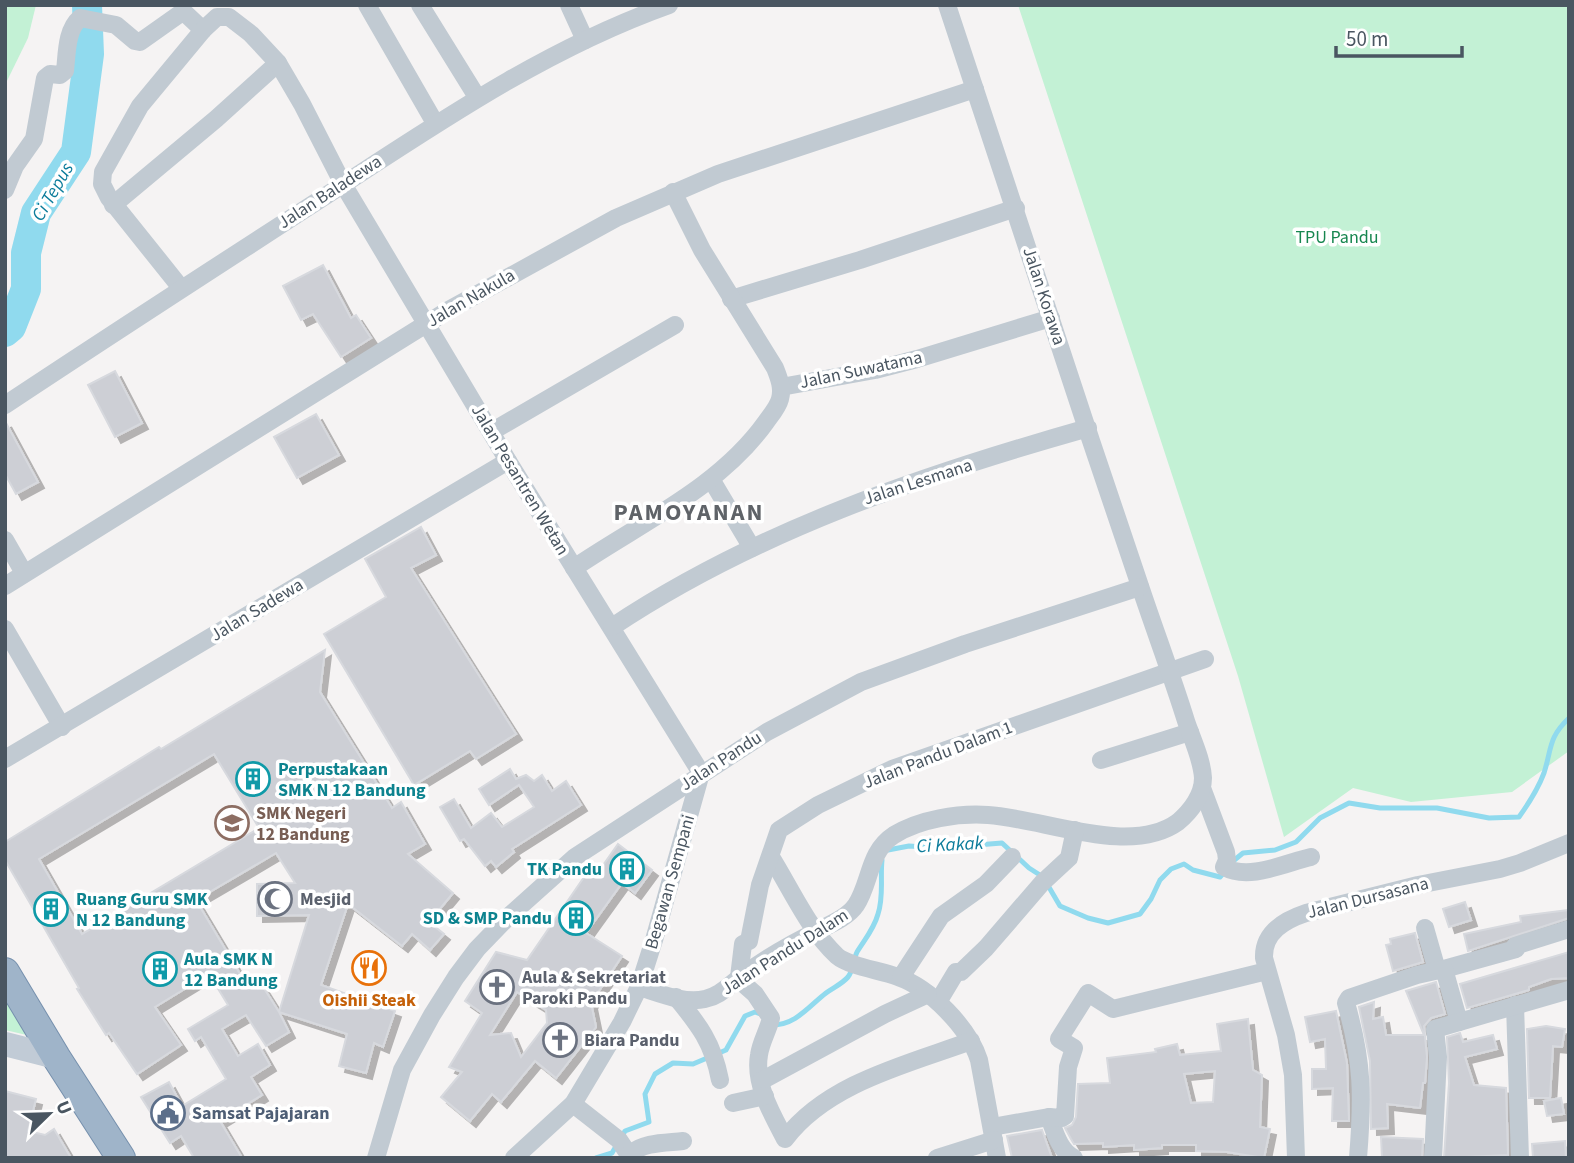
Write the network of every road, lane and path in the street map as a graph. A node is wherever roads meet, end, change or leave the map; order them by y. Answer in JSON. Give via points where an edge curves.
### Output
{"nodes":[{"id":1,"x":367,"y":5,"type":"edge"},
{"id":2,"x":420,"y":5,"type":"edge"},
{"id":3,"x":569,"y":5,"type":"edge"},
{"id":4,"x":947,"y":5,"type":"edge"},
{"id":5,"x":665,"y":6,"type":"edge"},
{"id":6,"x":203,"y":30,"type":"junction"},
{"id":7,"x":585,"y":40,"type":"junction"},
{"id":8,"x":278,"y":63,"type":"junction"},
{"id":9,"x":975,"y":89,"type":"junction"},
{"id":10,"x":477,"y":97,"type":"junction"},
{"id":11,"x":435,"y":123,"type":"junction"},
{"id":12,"x":343,"y":184,"type":"junction"},
{"id":13,"x":5,"y":190,"type":"edge"},
{"id":14,"x":673,"y":192,"type":"junction"},
{"id":15,"x":113,"y":205,"type":"junction"},
{"id":16,"x":1016,"y":208,"type":"junction"},
{"id":17,"x":181,"y":288,"type":"junction"},
{"id":18,"x":731,"y":299,"type":"junction"},
{"id":19,"x":1051,"y":318,"type":"junction"},
{"id":20,"x":427,"y":323,"type":"junction"},
{"id":21,"x":676,"y":325,"type":"dead end"},
{"id":22,"x":781,"y":387,"type":"junction"},
{"id":23,"x":5,"y":405,"type":"edge"},
{"id":24,"x":1088,"y":428,"type":"junction"},
{"id":25,"x":491,"y":432,"type":"junction"},
{"id":26,"x":508,"y":461,"type":"junction"},
{"id":27,"x":711,"y":479,"type":"junction"},
{"id":28,"x":5,"y":540,"type":"edge"},
{"id":29,"x":752,"y":548,"type":"junction"},
{"id":30,"x":574,"y":568,"type":"junction"},
{"id":31,"x":24,"y":573,"type":"junction"},
{"id":32,"x":5,"y":586,"type":"edge"},
{"id":33,"x":1140,"y":587,"type":"junction"},
{"id":34,"x":612,"y":627,"type":"junction"},
{"id":35,"x":5,"y":629,"type":"edge"},
{"id":36,"x":1205,"y":659,"type":"dead end"},
{"id":37,"x":1170,"y":670,"type":"junction"},
{"id":38,"x":62,"y":727,"type":"junction"},
{"id":39,"x":1190,"y":732,"type":"junction"},
{"id":40,"x":5,"y":759,"type":"edge"},
{"id":41,"x":1101,"y":760,"type":"dead end"},
{"id":42,"x":701,"y":773,"type":"junction"},
{"id":43,"x":1202,"y":788,"type":"junction"},
{"id":44,"x":1075,"y":830,"type":"junction"},
{"id":45,"x":1569,"y":843,"type":"edge"},
{"id":46,"x":771,"y":856,"type":"junction"},
{"id":47,"x":1012,"y":857,"type":"dead end"},
{"id":48,"x":1311,"y":857,"type":"dead end"},
{"id":49,"x":1425,"y":928,"type":"dead end"},
{"id":50,"x":1569,"y":929,"type":"edge"},
{"id":51,"x":816,"y":931,"type":"junction"},
{"id":52,"x":1440,"y":970,"type":"junction"},
{"id":53,"x":1267,"y":971,"type":"junction"},
{"id":54,"x":5,"y":972,"type":"edge"},
{"id":55,"x":739,"y":978,"type":"junction"},
{"id":56,"x":901,"y":978,"type":"junction"},
{"id":57,"x":639,"y":987,"type":"junction"},
{"id":58,"x":1569,"y":990,"type":"edge"},
{"id":59,"x":676,"y":997,"type":"junction"},
{"id":60,"x":933,"y":998,"type":"junction"},
{"id":61,"x":1515,"y":1005,"type":"junction"},
{"id":62,"x":1459,"y":1022,"type":"junction"},
{"id":63,"x":971,"y":1041,"type":"junction"},
{"id":64,"x":5,"y":1044,"type":"edge"},
{"id":65,"x":55,"y":1057,"type":"junction"},
{"id":66,"x":716,"y":1063,"type":"dead end"},
{"id":67,"x":763,"y":1089,"type":"junction"},
{"id":68,"x":733,"y":1103,"type":"dead end"},
{"id":69,"x":573,"y":1104,"type":"junction"},
{"id":70,"x":1049,"y":1117,"type":"junction"},
{"id":71,"x":683,"y":1141,"type":"dead end"},
{"id":72,"x":995,"y":1142,"type":"edge"},
{"id":73,"x":627,"y":1150,"type":"edge"},
{"id":74,"x":121,"y":1158,"type":"edge"},
{"id":75,"x":376,"y":1158,"type":"edge"},
{"id":76,"x":514,"y":1158,"type":"edge"},
{"id":77,"x":937,"y":1158,"type":"edge"},
{"id":78,"x":1074,"y":1158,"type":"edge"},
{"id":79,"x":1296,"y":1158,"type":"edge"},
{"id":80,"x":1359,"y":1158,"type":"edge"},
{"id":81,"x":1433,"y":1158,"type":"edge"},
{"id":82,"x":1520,"y":1158,"type":"edge"}],
"edges":[{"from":1,"to":11,"type":"street"},
{"from":2,"to":10,"type":"street"},
{"from":3,"to":7,"type":"street"},
{"from":4,"to":9,"type":"street","name":"Jalan Korawa"},
{"from":5,"to":7,"type":"street","name":"Jalan Baladewa"},
{"from":6,"to":8,"type":"street","name":"Jalan Pesantren Wetan","via":[[217,17],[229,17]]},
{"from":6,"to":13,"type":"street","via":[[181,13],[140,42],[116,25],[76,20],[65,71],[45,78],[34,139]]},
{"from":6,"to":15,"type":"street","via":[[141,106],[103,172],[102,184]]},
{"from":7,"to":10,"type":"street","name":"Jalan Baladewa"},
{"from":8,"to":12,"type":"street","name":"Jalan Pesantren Wetan"},
{"from":8,"to":15,"type":"street"},
{"from":9,"to":14,"type":"street","name":"Jalan Nakula"},
{"from":9,"to":16,"type":"street","name":"Jalan Korawa"},
{"from":10,"to":11,"type":"street","name":"Jalan Baladewa"},
{"from":11,"to":12,"type":"street","name":"Jalan Baladewa"},
{"from":12,"to":17,"type":"street","name":"Jalan Baladewa"},
{"from":12,"to":20,"type":"street","name":"Jalan Pesantren Wetan"},
{"from":14,"to":18,"type":"street"},
{"from":14,"to":20,"type":"street","name":"Jalan Nakula","via":[[616,218]]},
{"from":15,"to":17,"type":"street"},
{"from":16,"to":18,"type":"street"},
{"from":16,"to":19,"type":"street","name":"Jalan Korawa"},
{"from":17,"to":23,"type":"street","name":"Jalan Baladewa"},
{"from":18,"to":22,"type":"street","via":[[775,368]]},
{"from":19,"to":22,"type":"street","name":"Jalan Suwatama","via":[[875,370]]},
{"from":19,"to":24,"type":"street","name":"Jalan Korawa"},
{"from":20,"to":25,"type":"street","name":"Jalan Pesantren Wetan"},
{"from":20,"to":31,"type":"street","name":"Jalan Nakula"},
{"from":21,"to":25,"type":"street"},
{"from":22,"to":27,"type":"street","name":"Jalan Suwatama","via":[[779,403],[757,435]]},
{"from":24,"to":29,"type":"street","name":"Jalan Lesmana","via":[[858,502]]},
{"from":24,"to":33,"type":"street","name":"Jalan Korawa"},
{"from":25,"to":26,"type":"street","name":"Jalan Pesantren Wetan"},
{"from":26,"to":30,"type":"street","name":"Jalan Pesantren Wetan"},
{"from":26,"to":38,"type":"street","name":"Jalan Sadewa"},
{"from":27,"to":29,"type":"street"},
{"from":27,"to":30,"type":"street","name":"Jalan Suwatama"},
{"from":28,"to":31,"type":"street"},
{"from":29,"to":34,"type":"street","name":"Jalan Lesmana"},
{"from":30,"to":34,"type":"street","name":"Jalan Pesantren Wetan"},
{"from":31,"to":32,"type":"street","name":"Jalan Nakula"},
{"from":33,"to":37,"type":"street"},
{"from":33,"to":42,"type":"street","name":"Jalan Pandu","via":[[861,682]]},
{"from":34,"to":42,"type":"street","name":"Jalan Pesantren Wetan"},
{"from":35,"to":38,"type":"street"},
{"from":36,"to":37,"type":"street","name":"Jalan Pandu Dalam 1"},
{"from":37,"to":39,"type":"street"},
{"from":37,"to":46,"type":"street","name":"Jalan Pandu Dalam 1","via":[[892,769],[779,830]]},
{"from":38,"to":40,"type":"street","name":"Jalan Sadewa"},
{"from":39,"to":41,"type":"street"},
{"from":39,"to":43,"type":"street","via":[[1201,766]]},
{"from":42,"to":57,"type":"street","name":"Begawan Sempani"},
{"from":42,"to":75,"type":"street","name":"Jalan Pandu","via":[[575,857],[477,949],[402,1070]]},
{"from":43,"to":44,"type":"street","name":"Jalan Pandu Dalam","via":[[1183,817],[1157,832],[1116,836]]},
{"from":43,"to":48,"type":"street","via":[[1226,852],[1227,869],[1247,873]]},
{"from":44,"to":51,"type":"street","name":"Jalan Pandu Dalam","via":[[987,814],[914,826],[879,849],[853,909]]},
{"from":44,"to":60,"type":"street","via":[[1069,859]]},
{"from":45,"to":53,"type":"street","name":"Jalan Dursasana","via":[[1510,866],[1286,920],[1265,946]]},
{"from":46,"to":51,"type":"street"},
{"from":46,"to":55,"type":"street","name":"Jalan Pandu Dalam 1","via":[[749,941],[743,944]]},
{"from":47,"to":56,"type":"street","via":[[986,884],[941,916]]},
{"from":49,"to":52,"type":"street"},
{"from":50,"to":52,"type":"street"},
{"from":51,"to":55,"type":"street","name":"Jalan Pandu Dalam"},
{"from":51,"to":56,"type":"street","via":[[839,957]]},
{"from":52,"to":62,"type":"street"},
{"from":52,"to":80,"type":"street","via":[[1387,984],[1346,1003],[1362,1076]]},
{"from":53,"to":70,"type":"street","via":[[1114,1009],[1088,993],[1059,1039],[1074,1048],[1065,1115]]},
{"from":53,"to":79,"type":"street","name":"Jalan Dursasana","via":[[1293,1075]]},
{"from":54,"to":65,"type":"highway"},
{"from":55,"to":59,"type":"street","name":"Jalan Pandu Dalam","via":[[719,995],[692,1000]]},
{"from":55,"to":67,"type":"street","via":[[755,994],[770,1021],[758,1058]]},
{"from":56,"to":60,"type":"street"},
{"from":57,"to":59,"type":"street","name":"Jalan Pandu Dalam"},
{"from":57,"to":69,"type":"street","name":"Begawan Sempani"},
{"from":58,"to":61,"type":"street"},
{"from":59,"to":66,"type":"street","via":[[706,1035]]},
{"from":60,"to":63,"type":"street"},
{"from":60,"to":67,"type":"street","via":[[885,1014]]},
{"from":61,"to":62,"type":"street"},
{"from":61,"to":82,"type":"street"},
{"from":62,"to":81,"type":"street","via":[[1435,1029]]},
{"from":63,"to":67,"type":"street","via":[[841,1092],[798,1122],[785,1139]]},
{"from":63,"to":72,"type":"street"},
{"from":64,"to":65,"type":"main road"},
{"from":65,"to":74,"type":"highway"},
{"from":67,"to":68,"type":"street"},
{"from":69,"to":73,"type":"street"},
{"from":69,"to":76,"type":"street","name":"Begawan Sempani"},
{"from":70,"to":72,"type":"street"},
{"from":70,"to":78,"type":"street","via":[[1066,1154]]},
{"from":71,"to":73,"type":"street"},
{"from":72,"to":77,"type":"street"}]}
